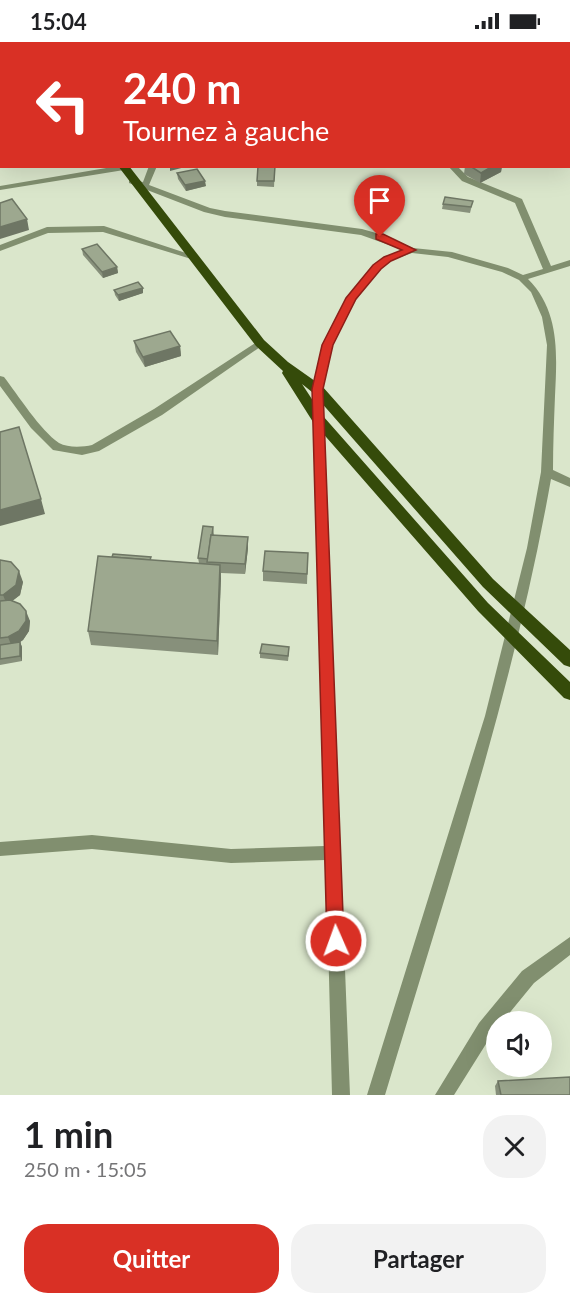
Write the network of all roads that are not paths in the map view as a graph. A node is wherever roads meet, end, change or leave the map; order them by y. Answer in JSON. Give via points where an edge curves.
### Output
{"nodes":[{"id":1,"x":117,"y":168,"type":"edge"},
{"id":2,"x":124,"y":168,"type":"edge"},
{"id":3,"x":152,"y":168,"type":"edge"},
{"id":4,"x":454,"y":168,"type":"edge"},
{"id":5,"x":132,"y":181,"type":"junction"},
{"id":6,"x":146,"y":184,"type":"junction"},
{"id":7,"x":0,"y":188,"type":"edge"},
{"id":8,"x":0,"y":248,"type":"edge"},
{"id":9,"x":411,"y":250,"type":"junction"},
{"id":10,"x":191,"y":256,"type":"junction"},
{"id":11,"x":570,"y":263,"type":"edge"},
{"id":12,"x":548,"y":270,"type":"junction"},
{"id":13,"x":522,"y":278,"type":"junction"},
{"id":14,"x":260,"y":343,"type":"junction"},
{"id":15,"x":284,"y":365,"type":"junction"},
{"id":16,"x":0,"y":380,"type":"edge"},
{"id":17,"x":317,"y":389,"type":"junction"},
{"id":18,"x":318,"y":419,"type":"junction"},
{"id":19,"x":547,"y":472,"type":"junction"},
{"id":20,"x":570,"y":483,"type":"edge"},
{"id":21,"x":570,"y":660,"type":"edge"},
{"id":22,"x":570,"y":693,"type":"edge"},
{"id":23,"x":0,"y":849,"type":"edge"},
{"id":24,"x":333,"y":853,"type":"junction"},
{"id":25,"x":570,"y":945,"type":"edge"},
{"id":26,"x":341,"y":1095,"type":"edge"},
{"id":27,"x":375,"y":1095,"type":"edge"},
{"id":28,"x":444,"y":1095,"type":"edge"}],
"edges":[{"from":1,"to":7,"type":"street"},
{"from":2,"to":5,"type":"main road"},
{"from":3,"to":6,"type":"street"},
{"from":4,"to":12,"type":"street","via":[[465,179],[519,201]]},
{"from":5,"to":6,"type":"street"},
{"from":5,"to":10,"type":"main road"},
{"from":6,"to":9,"type":"street","via":[[207,210],[362,232]]},
{"from":8,"to":10,"type":"street","via":[[47,230],[105,229]]},
{"from":9,"to":13,"type":"street","via":[[449,254]]},
{"from":9,"to":17,"type":"street","via":[[377,267],[352,298],[327,345]]},
{"from":10,"to":14,"type":"main road"},
{"from":11,"to":12,"type":"street"},
{"from":12,"to":13,"type":"street"},
{"from":13,"to":19,"type":"street","via":[[535,291],[547,316],[552,345]]},
{"from":14,"to":15,"type":"main road"},
{"from":14,"to":16,"type":"street","via":[[158,412],[95,448],[82,451],[57,447]]},
{"from":15,"to":17,"type":"main road"},
{"from":15,"to":18,"type":"main road"},
{"from":17,"to":18,"type":"street"},
{"from":17,"to":21,"type":"main road","via":[[488,583]]},
{"from":18,"to":22,"type":"main road","via":[[483,607]]},
{"from":18,"to":24,"type":"street"},
{"from":19,"to":20,"type":"street"},
{"from":19,"to":27,"type":"street","via":[[533,548],[492,716]]},
{"from":23,"to":24,"type":"street","via":[[92,842],[231,856]]},
{"from":24,"to":26,"type":"street"},
{"from":25,"to":28,"type":"street","via":[[528,976],[485,1029]]}]}
